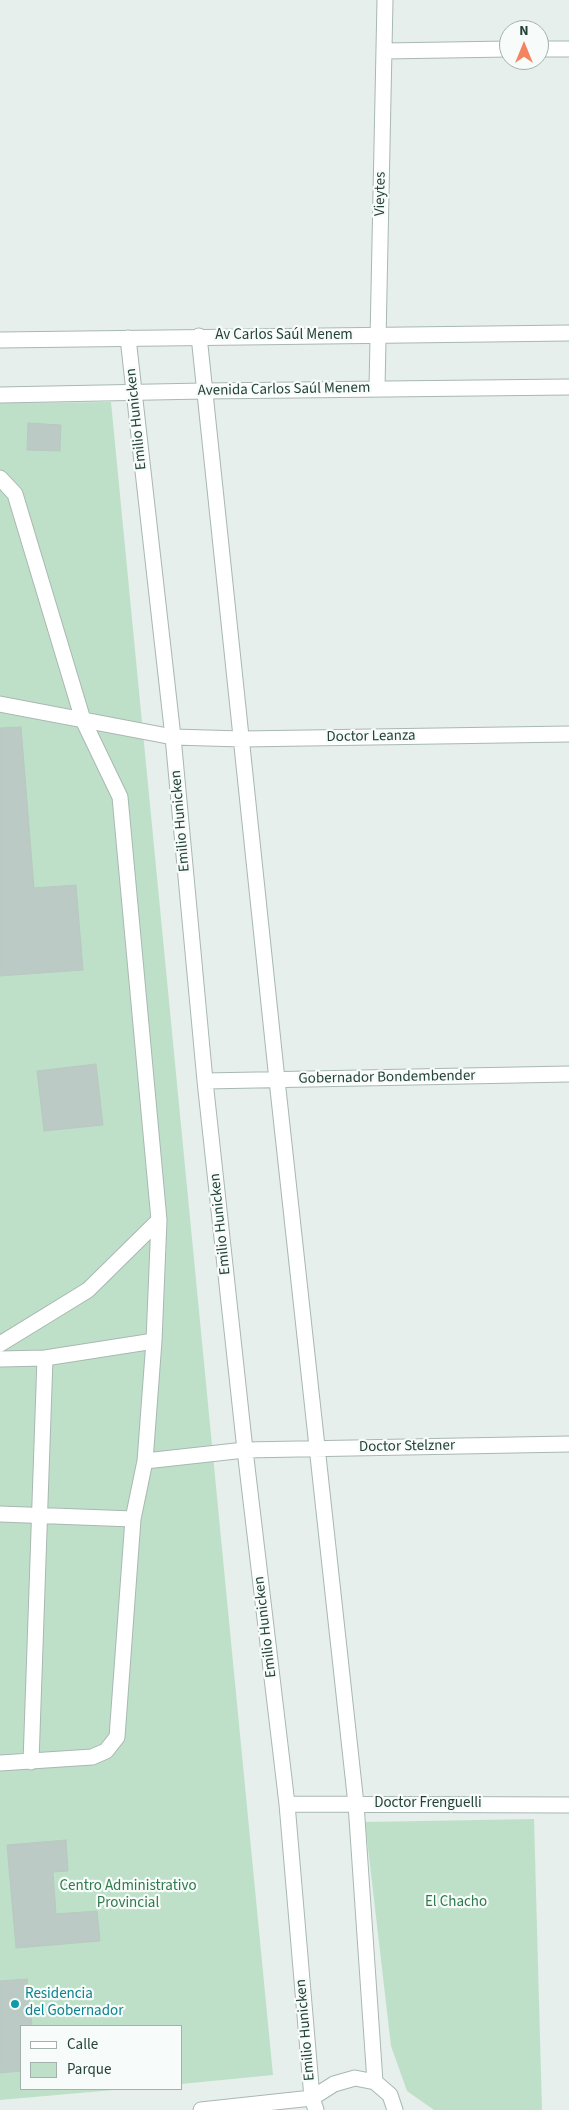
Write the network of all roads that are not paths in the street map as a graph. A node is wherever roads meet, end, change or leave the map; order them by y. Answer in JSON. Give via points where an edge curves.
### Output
{"nodes":[{"id":1,"x":385,"y":0,"type":"edge"},
{"id":2,"x":569,"y":48,"type":"edge"},
{"id":3,"x":499,"y":49,"type":"edge"},
{"id":4,"x":549,"y":49,"type":"edge"},
{"id":5,"x":384,"y":50,"type":"junction"},
{"id":6,"x":569,"y":333,"type":"edge"},
{"id":7,"x":378,"y":335,"type":"junction"},
{"id":8,"x":199,"y":336,"type":"junction"},
{"id":9,"x":128,"y":338,"type":"junction"},
{"id":10,"x":0,"y":340,"type":"edge"},
{"id":11,"x":569,"y":387,"type":"edge"},
{"id":12,"x":377,"y":388,"type":"junction"},
{"id":13,"x":204,"y":391,"type":"junction"},
{"id":14,"x":134,"y":392,"type":"junction"},
{"id":15,"x":0,"y":395,"type":"edge"},
{"id":16,"x":0,"y":478,"type":"edge"},
{"id":17,"x":0,"y":704,"type":"edge"},
{"id":18,"x":83,"y":720,"type":"junction"},
{"id":19,"x":569,"y":734,"type":"edge"},
{"id":20,"x":173,"y":737,"type":"junction"},
{"id":21,"x":242,"y":739,"type":"junction"},
{"id":22,"x":569,"y":1074,"type":"edge"},
{"id":23,"x":277,"y":1080,"type":"junction"},
{"id":24,"x":205,"y":1081,"type":"junction"},
{"id":25,"x":159,"y":1220,"type":"junction"},
{"id":26,"x":154,"y":1341,"type":"junction"},
{"id":27,"x":0,"y":1344,"type":"edge"},
{"id":28,"x":45,"y":1358,"type":"junction"},
{"id":29,"x":0,"y":1359,"type":"edge"},
{"id":30,"x":569,"y":1444,"type":"edge"},
{"id":31,"x":318,"y":1448,"type":"junction"},
{"id":32,"x":245,"y":1450,"type":"junction"},
{"id":33,"x":145,"y":1461,"type":"junction"},
{"id":34,"x":0,"y":1514,"type":"edge"},
{"id":35,"x":39,"y":1514,"type":"junction"},
{"id":36,"x":133,"y":1519,"type":"junction"},
{"id":37,"x":31,"y":1762,"type":"junction"},
{"id":38,"x":0,"y":1763,"type":"edge"},
{"id":39,"x":287,"y":1804,"type":"junction"},
{"id":40,"x":356,"y":1804,"type":"junction"},
{"id":41,"x":569,"y":1805,"type":"edge"},
{"id":42,"x":375,"y":2082,"type":"junction"},
{"id":43,"x":334,"y":2084,"type":"junction"},
{"id":44,"x":390,"y":2095,"type":"junction"},
{"id":45,"x":314,"y":2104,"type":"edge"},
{"id":46,"x":201,"y":2110,"type":"edge"},
{"id":47,"x":322,"y":2110,"type":"edge"},
{"id":48,"x":395,"y":2110,"type":"edge"},
{"id":49,"x":408,"y":2110,"type":"edge"}],
"edges":[{"from":1,"to":5,"type":"street","name":"Vieytes"},
{"from":2,"to":4,"type":"street"},
{"from":3,"to":5,"type":"street"},
{"from":5,"to":7,"type":"street","name":"Vieytes"},
{"from":6,"to":7,"type":"street","name":"Av Carlos Saúl Menem"},
{"from":7,"to":8,"type":"street","name":"Av Carlos Saúl Menem"},
{"from":7,"to":12,"type":"street","name":"Vieytes"},
{"from":8,"to":9,"type":"street","name":"Av Carlos Saúl Menem"},
{"from":8,"to":13,"type":"street"},
{"from":9,"to":10,"type":"street","name":"Av Carlos Saúl Menem"},
{"from":9,"to":14,"type":"street","name":"Emilio Hunicken"},
{"from":11,"to":12,"type":"street","name":"Avenida Carlos Saúl Menem"},
{"from":12,"to":13,"type":"street","name":"Avenida Carlos Saúl Menem"},
{"from":13,"to":14,"type":"street","name":"Avenida Carlos Saúl Menem"},
{"from":13,"to":21,"type":"street"},
{"from":14,"to":15,"type":"street","name":"Avenida Carlos Saúl Menem"},
{"from":14,"to":20,"type":"street","name":"Emilio Hunicken"},
{"from":16,"to":18,"type":"street","via":[[15,494]]},
{"from":17,"to":18,"type":"street","name":"Doctor Leanza"},
{"from":18,"to":20,"type":"street","name":"Doctor Leanza"},
{"from":18,"to":25,"type":"street","via":[[120,797]]},
{"from":19,"to":21,"type":"street","name":"Doctor Leanza"},
{"from":20,"to":21,"type":"street","name":"Doctor Leanza"},
{"from":20,"to":24,"type":"street","name":"Emilio Hunicken"},
{"from":21,"to":23,"type":"street"},
{"from":22,"to":23,"type":"street","name":"Gobernador Bondembender"},
{"from":23,"to":24,"type":"street","name":"Gobernador Bondembender"},
{"from":23,"to":31,"type":"street"},
{"from":24,"to":32,"type":"street","name":"Emilio Hunicken"},
{"from":25,"to":26,"type":"street"},
{"from":25,"to":27,"type":"street","via":[[88,1290]]},
{"from":26,"to":28,"type":"street"},
{"from":26,"to":33,"type":"street"},
{"from":28,"to":29,"type":"street"},
{"from":28,"to":35,"type":"street"},
{"from":30,"to":31,"type":"street","name":"Doctor Stelzner"},
{"from":31,"to":32,"type":"street","name":"Doctor Stelzner"},
{"from":31,"to":40,"type":"street"},
{"from":32,"to":33,"type":"street","name":"Doctor Stelzner"},
{"from":32,"to":39,"type":"street","name":"Emilio Hunicken"},
{"from":33,"to":36,"type":"street"},
{"from":34,"to":35,"type":"street"},
{"from":35,"to":36,"type":"street"},
{"from":35,"to":37,"type":"street"},
{"from":36,"to":37,"type":"street","via":[[117,1737],[106,1751],[92,1757]]},
{"from":37,"to":38,"type":"street"},
{"from":39,"to":40,"type":"street","name":"Doctor Frenguelli"},
{"from":39,"to":45,"type":"street","name":"Emilio Hunicken"},
{"from":40,"to":41,"type":"street","name":"Doctor Frenguelli"},
{"from":40,"to":42,"type":"street"},
{"from":42,"to":43,"type":"street","name":"Emilio Hunicken","via":[[355,2078]]},
{"from":42,"to":44,"type":"street"},
{"from":43,"to":45,"type":"street"},
{"from":43,"to":47,"type":"street","name":"Emilio Hunicken"},
{"from":44,"to":48,"type":"street"},
{"from":44,"to":49,"type":"street"},
{"from":45,"to":46,"type":"street"}]}
